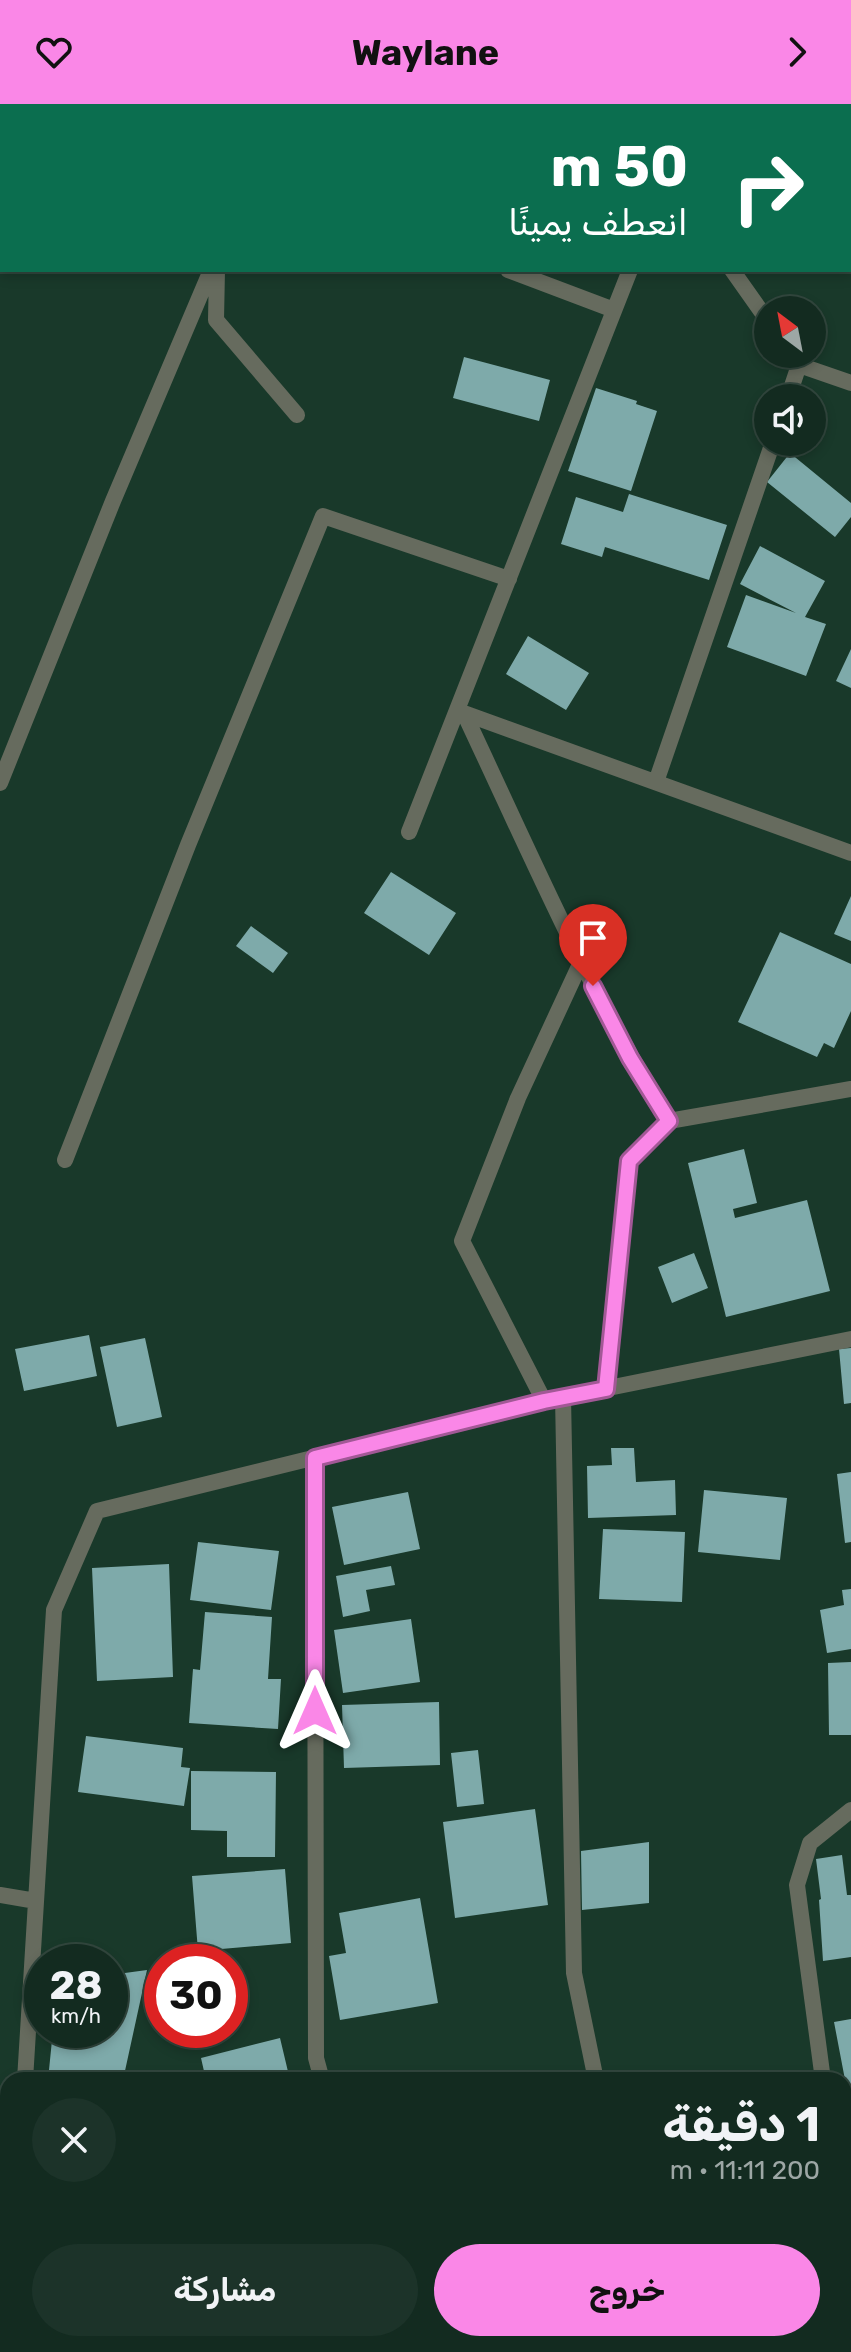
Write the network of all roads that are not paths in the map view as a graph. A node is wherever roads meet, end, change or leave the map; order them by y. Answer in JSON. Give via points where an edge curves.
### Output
{"nodes":[{"id":1,"x":213,"y":272,"type":"edge"},
{"id":2,"x":214,"y":272,"type":"edge"},
{"id":3,"x":513,"y":272,"type":"edge"},
{"id":4,"x":629,"y":272,"type":"edge"},
{"id":5,"x":733,"y":272,"type":"edge"},
{"id":6,"x":754,"y":301,"type":"edge"},
{"id":7,"x":614,"y":310,"type":"junction"},
{"id":8,"x":814,"y":368,"type":"edge"},
{"id":9,"x":851,"y":383,"type":"edge"},
{"id":10,"x":297,"y":415,"type":"dead end"},
{"id":11,"x":768,"y":456,"type":"edge"},
{"id":12,"x":509,"y":579,"type":"junction"},
{"id":13,"x":460,"y":712,"type":"junction"},
{"id":14,"x":656,"y":782,"type":"junction"},
{"id":15,"x":0,"y":783,"type":"edge"},
{"id":16,"x":409,"y":832,"type":"dead end"},
{"id":17,"x":851,"y":853,"type":"edge"},
{"id":18,"x":581,"y":962,"type":"junction"},
{"id":19,"x":851,"y":1089,"type":"edge"},
{"id":20,"x":669,"y":1121,"type":"junction"},
{"id":21,"x":65,"y":1160,"type":"dead end"},
{"id":22,"x":851,"y":1339,"type":"edge"},
{"id":23,"x":606,"y":1389,"type":"junction"},
{"id":24,"x":563,"y":1397,"type":"junction"},
{"id":25,"x":544,"y":1401,"type":"junction"},
{"id":26,"x":315,"y":1458,"type":"junction"},
{"id":27,"x":851,"y":1810,"type":"edge"},
{"id":28,"x":0,"y":1895,"type":"edge"},
{"id":29,"x":36,"y":1901,"type":"junction"},
{"id":30,"x":25,"y":2072,"type":"edge"},
{"id":31,"x":320,"y":2072,"type":"edge"},
{"id":32,"x":594,"y":2072,"type":"edge"},
{"id":33,"x":822,"y":2072,"type":"edge"}],
"edges":[{"from":1,"to":15,"type":"street","via":[[113,501]]},
{"from":2,"to":10,"type":"street","via":[[216,320]]},
{"from":3,"to":7,"type":"street"},
{"from":4,"to":7,"type":"street"},
{"from":5,"to":6,"type":"street"},
{"from":7,"to":12,"type":"street"},
{"from":8,"to":9,"type":"street"},
{"from":11,"to":14,"type":"street"},
{"from":12,"to":13,"type":"street"},
{"from":12,"to":21,"type":"street","via":[[323,516]]},
{"from":13,"to":14,"type":"street"},
{"from":13,"to":16,"type":"street"},
{"from":13,"to":18,"type":"street"},
{"from":14,"to":17,"type":"street"},
{"from":18,"to":20,"type":"street"},
{"from":18,"to":25,"type":"street","via":[[518,1098],[462,1241]]},
{"from":19,"to":20,"type":"street"},
{"from":20,"to":23,"type":"street","via":[[629,1161]]},
{"from":22,"to":23,"type":"street"},
{"from":23,"to":24,"type":"street"},
{"from":24,"to":25,"type":"street"},
{"from":24,"to":32,"type":"street","via":[[574,1973]]},
{"from":25,"to":26,"type":"street"},
{"from":26,"to":29,"type":"street","via":[[97,1511],[54,1610]]},
{"from":26,"to":31,"type":"street"},
{"from":27,"to":33,"type":"street","via":[[810,1843],[797,1885]]},
{"from":28,"to":29,"type":"street"},
{"from":29,"to":30,"type":"street"}]}
